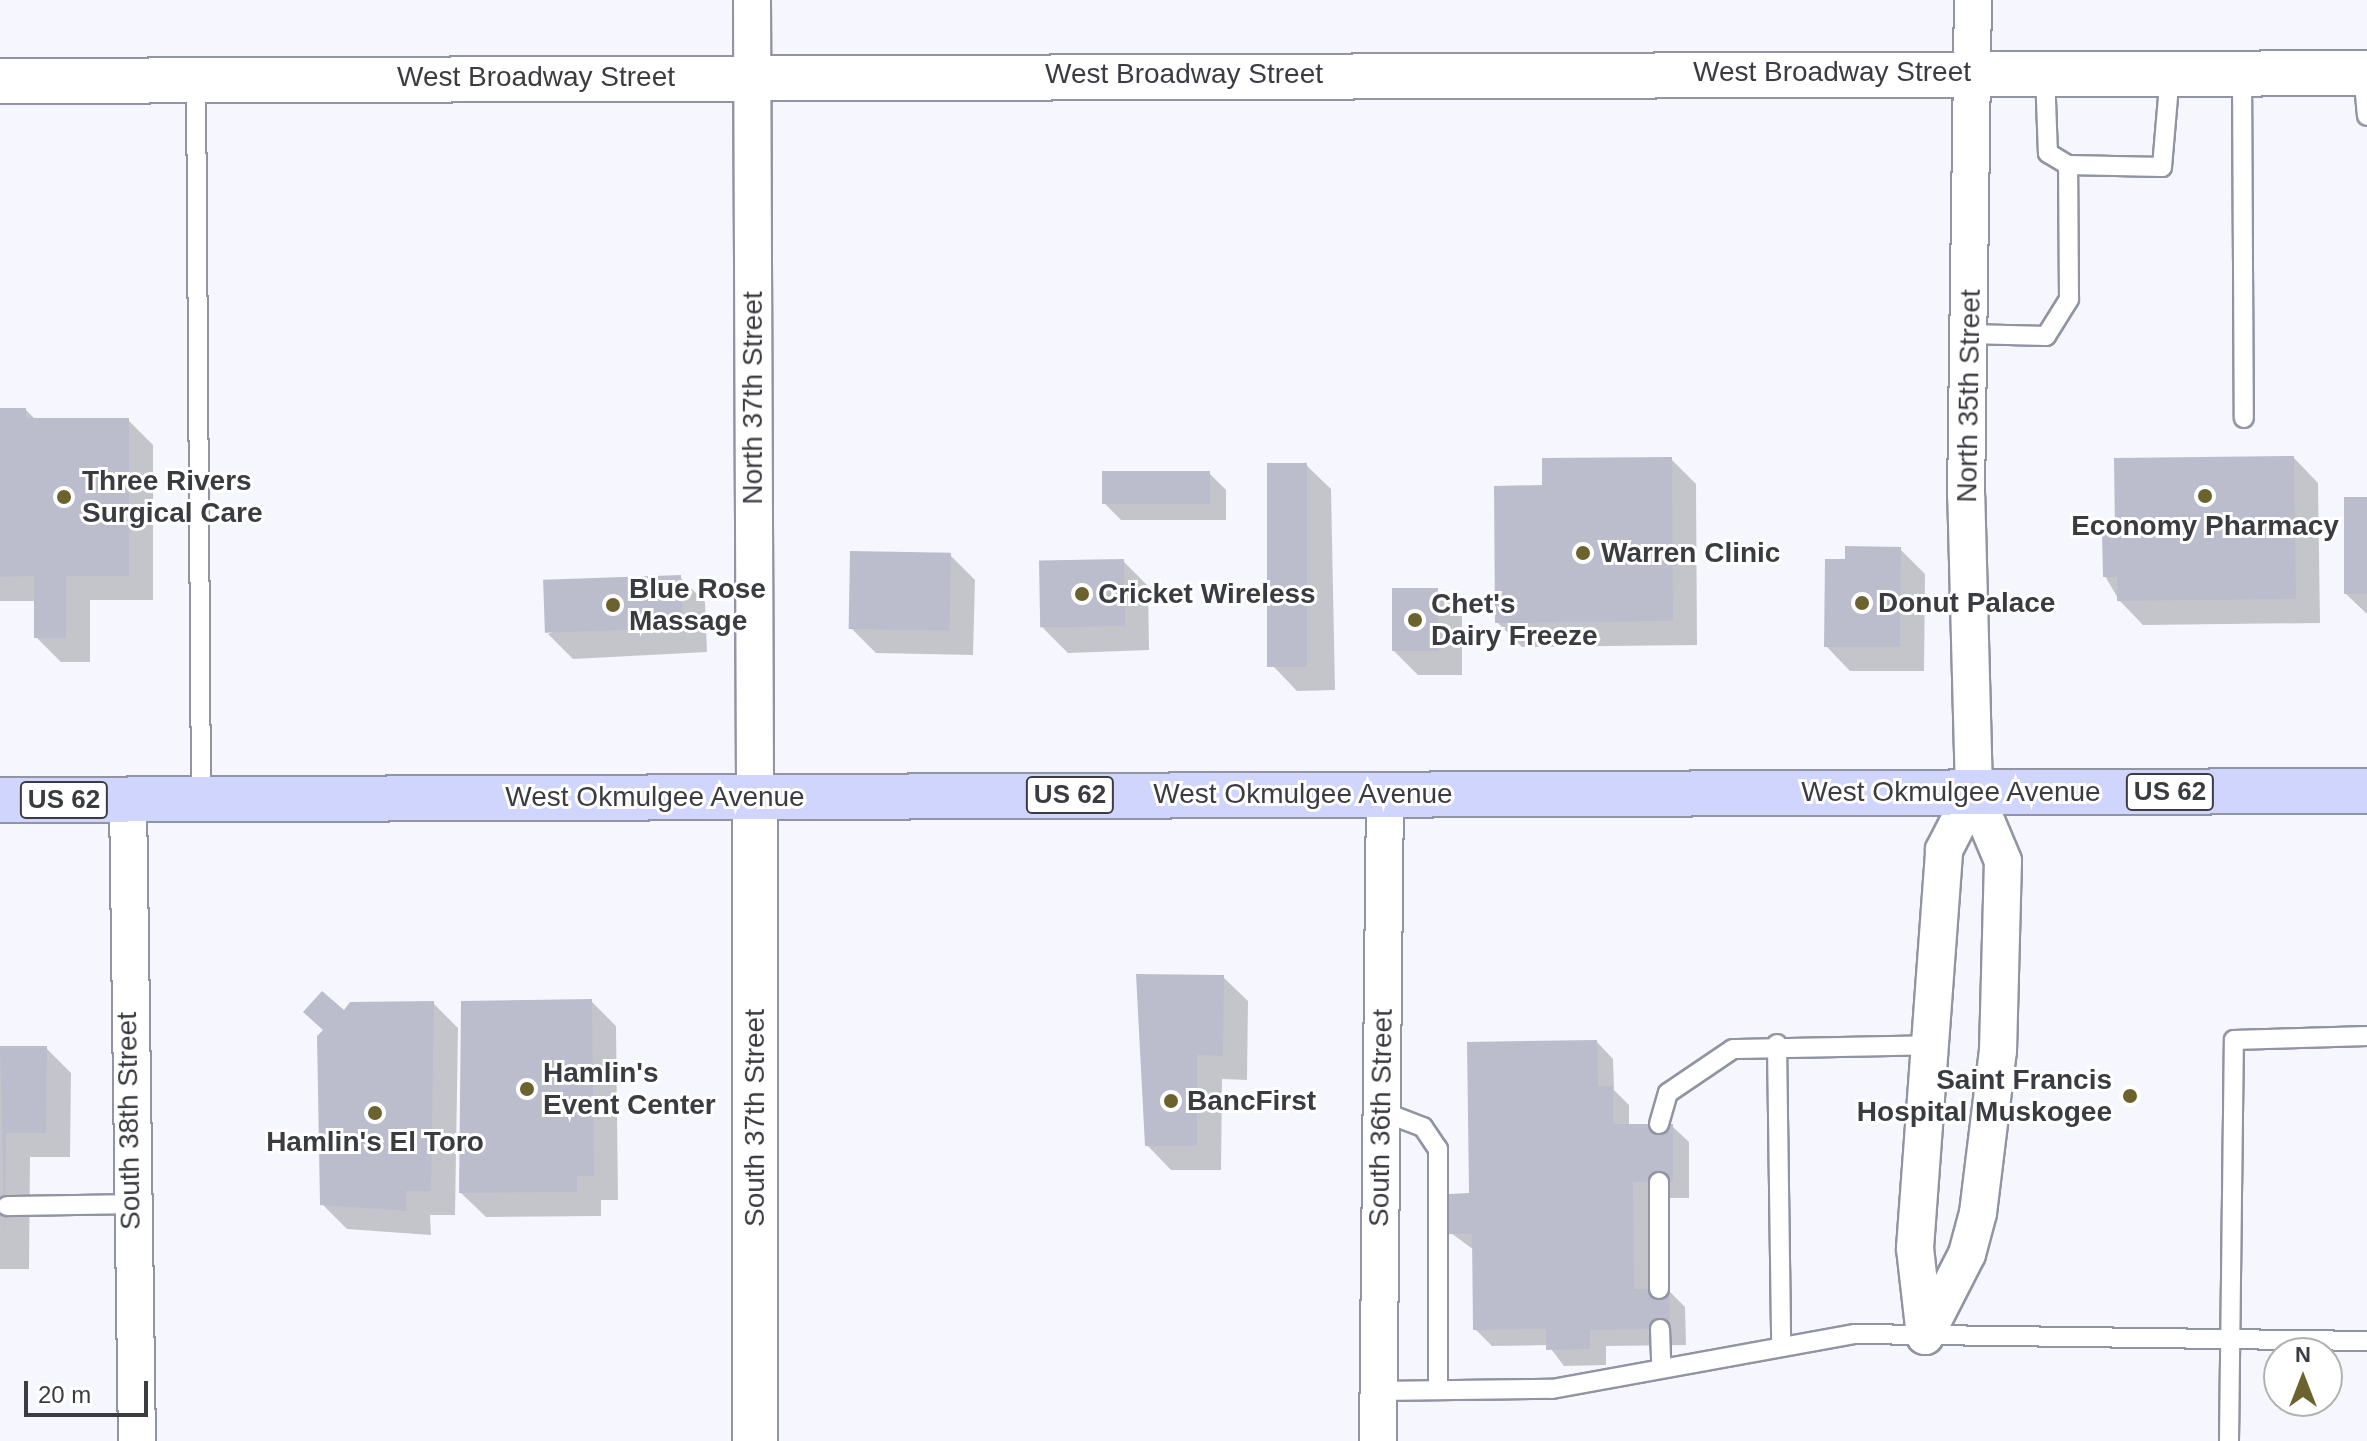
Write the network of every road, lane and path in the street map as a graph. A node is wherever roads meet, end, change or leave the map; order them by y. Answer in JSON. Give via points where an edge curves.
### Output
{"nodes":[{"id":1,"x":752,"y":0,"type":"edge"},
{"id":2,"x":1973,"y":0,"type":"edge"},
{"id":3,"x":1974,"y":71,"type":"junction"},
{"id":4,"x":2045,"y":73,"type":"junction"},
{"id":5,"x":2170,"y":73,"type":"junction"},
{"id":6,"x":2242,"y":73,"type":"junction"},
{"id":7,"x":2365,"y":73,"type":"edge"},
{"id":8,"x":751,"y":75,"type":"junction"},
{"id":9,"x":196,"y":80,"type":"junction"},
{"id":10,"x":0,"y":81,"type":"edge"},
{"id":11,"x":2367,"y":116,"type":"edge"},
{"id":12,"x":2068,"y":165,"type":"junction"},
{"id":13,"x":1969,"y":334,"type":"junction"},
{"id":14,"x":2244,"y":418,"type":"dead end"},
{"id":15,"x":2367,"y":791,"type":"edge"},
{"id":16,"x":1974,"y":792,"type":"junction"},
{"id":17,"x":755,"y":795,"type":"junction"},
{"id":18,"x":1385,"y":795,"type":"junction"},
{"id":19,"x":0,"y":800,"type":"edge"},
{"id":20,"x":128,"y":800,"type":"junction"},
{"id":21,"x":201,"y":801,"type":"junction"},
{"id":22,"x":2367,"y":1036,"type":"edge"},
{"id":23,"x":1777,"y":1044,"type":"junction"},
{"id":24,"x":1934,"y":1045,"type":"junction"},
{"id":25,"x":1381,"y":1111,"type":"junction"},
{"id":26,"x":1659,"y":1124,"type":"dead end"},
{"id":27,"x":1659,"y":1182,"type":"dead end"},
{"id":28,"x":129,"y":1204,"type":"junction"},
{"id":29,"x":7,"y":1206,"type":"dead end"},
{"id":30,"x":1659,"y":1289,"type":"dead end"},
{"id":31,"x":1660,"y":1329,"type":"dead end"},
{"id":32,"x":1925,"y":1336,"type":"junction"},
{"id":33,"x":2229,"y":1339,"type":"junction"},
{"id":34,"x":2367,"y":1341,"type":"edge"},
{"id":35,"x":1781,"y":1344,"type":"junction"},
{"id":36,"x":1661,"y":1367,"type":"junction"},
{"id":37,"x":1438,"y":1390,"type":"junction"},
{"id":38,"x":1378,"y":1391,"type":"junction"},
{"id":39,"x":137,"y":1441,"type":"edge"},
{"id":40,"x":755,"y":1441,"type":"edge"},
{"id":41,"x":1378,"y":1441,"type":"edge"},
{"id":42,"x":2229,"y":1441,"type":"edge"}],
"edges":[{"from":1,"to":8,"type":"street","name":"North 37th Street"},
{"from":2,"to":3,"type":"street","name":"North 35th Street"},
{"from":3,"to":4,"type":"street","name":"West Broadway Street"},
{"from":3,"to":8,"type":"street","name":"West Broadway Street"},
{"from":3,"to":13,"type":"street","name":"North 35th Street"},
{"from":4,"to":5,"type":"street","name":"West Broadway Street"},
{"from":4,"to":12,"type":"lane","via":[[2048,153]]},
{"from":5,"to":6,"type":"street","name":"West Broadway Street"},
{"from":5,"to":12,"type":"lane","via":[[2162,167]]},
{"from":6,"to":7,"type":"street","name":"West Broadway Street"},
{"from":6,"to":14,"type":"lane"},
{"from":7,"to":11,"type":"lane"},
{"from":8,"to":9,"type":"street","name":"West Broadway Street"},
{"from":8,"to":17,"type":"street","name":"North 37th Street"},
{"from":9,"to":10,"type":"street","name":"West Broadway Street"},
{"from":9,"to":21,"type":"lane"},
{"from":12,"to":13,"type":"lane","via":[[2069,299],[2046,336]]},
{"from":13,"to":16,"type":"street","name":"North 35th Street"},
{"from":15,"to":16,"type":"main road","name":"West Okmulgee Avenue","number":"US 62"},
{"from":16,"to":18,"type":"main road","name":"West Okmulgee Avenue","number":"US 62"},
{"from":16,"to":24,"type":"street","via":[[1944,850]]},
{"from":16,"to":32,"type":"street","via":[[2003,861],[1993,1122],[1967,1254]]},
{"from":17,"to":18,"type":"main road","name":"West Okmulgee Avenue","number":"US 62"},
{"from":17,"to":21,"type":"main road","name":"West Okmulgee Avenue","number":"US 62"},
{"from":17,"to":40,"type":"street","name":"South 37th Street"},
{"from":18,"to":25,"type":"street","name":"South 36th Street"},
{"from":19,"to":20,"type":"main road","name":"West Okmulgee Avenue","number":"US 62"},
{"from":20,"to":21,"type":"main road","name":"West Okmulgee Avenue","number":"US 62"},
{"from":20,"to":28,"type":"street","name":"South 38th Street"},
{"from":22,"to":33,"type":"lane","via":[[2234,1040]]},
{"from":23,"to":24,"type":"lane"},
{"from":23,"to":26,"type":"lane","via":[[1733,1049],[1668,1093]]},
{"from":23,"to":35,"type":"lane"},
{"from":24,"to":32,"type":"street","via":[[1915,1248]]},
{"from":25,"to":37,"type":"lane","via":[[1423,1127],[1438,1149]]},
{"from":25,"to":38,"type":"street","name":"South 36th Street"},
{"from":27,"to":30,"type":"lane"},
{"from":28,"to":29,"type":"lane"},
{"from":28,"to":39,"type":"street","name":"South 38th Street"},
{"from":31,"to":36,"type":"lane"},
{"from":32,"to":33,"type":"lane"},
{"from":32,"to":35,"type":"lane"},
{"from":33,"to":34,"type":"lane"},
{"from":33,"to":42,"type":"lane"},
{"from":35,"to":36,"type":"lane"},
{"from":36,"to":37,"type":"lane","via":[[1552,1389]]},
{"from":37,"to":38,"type":"lane"},
{"from":38,"to":41,"type":"street","name":"South 36th Street"}]}
